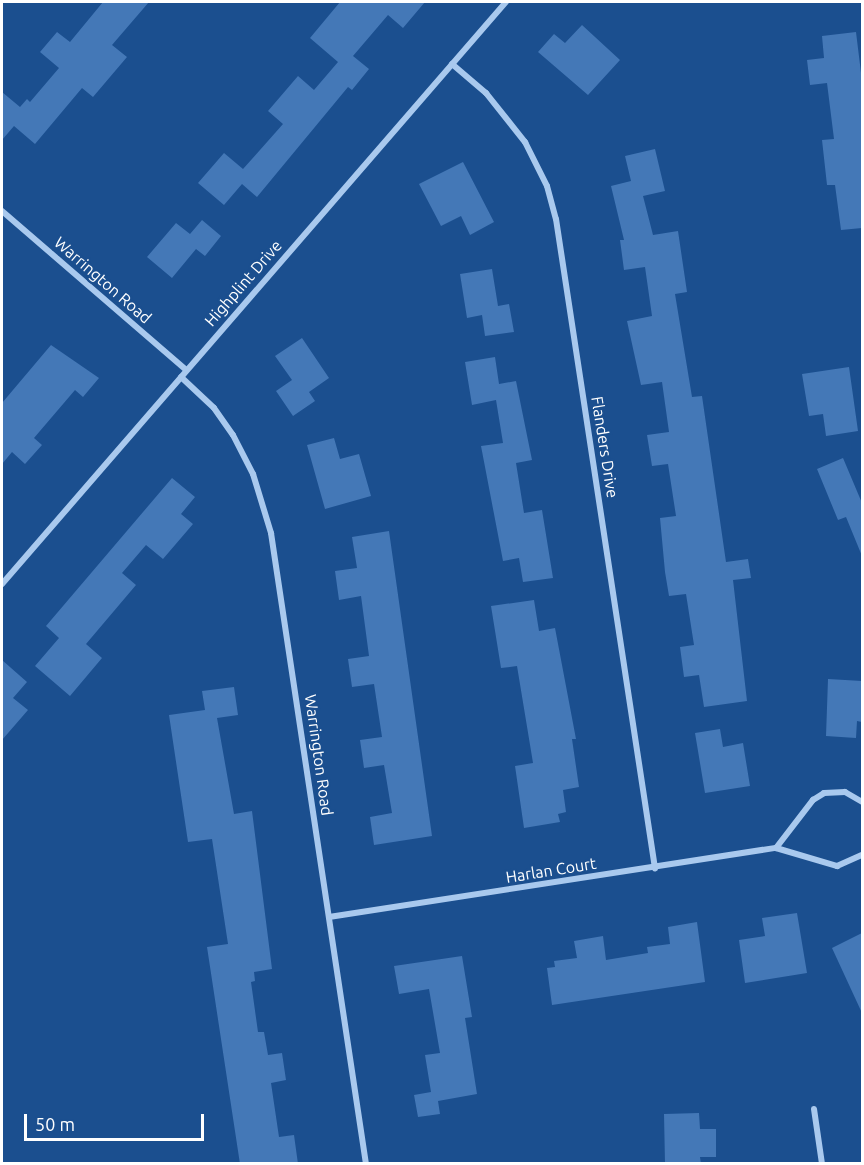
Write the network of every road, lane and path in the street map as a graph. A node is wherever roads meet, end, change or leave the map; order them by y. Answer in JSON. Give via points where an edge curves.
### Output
{"nodes":[{"id":1,"x":506,"y":2,"type":"edge"},
{"id":2,"x":452,"y":64,"type":"junction"},
{"id":3,"x":2,"y":211,"type":"edge"},
{"id":4,"x":186,"y":370,"type":"junction"},
{"id":5,"x":181,"y":377,"type":"junction"},
{"id":6,"x":2,"y":584,"type":"edge"},
{"id":7,"x":862,"y":802,"type":"edge"},
{"id":8,"x":776,"y":848,"type":"junction"},
{"id":9,"x":862,"y":855,"type":"edge"},
{"id":10,"x":655,"y":868,"type":"junction"},
{"id":11,"x":329,"y":917,"type":"junction"},
{"id":12,"x":814,"y":1109,"type":"dead end"},
{"id":13,"x":366,"y":1164,"type":"edge"},
{"id":14,"x":822,"y":1164,"type":"edge"}],
"edges":[{"from":1,"to":2,"type":"street","name":"Highplint Drive"},
{"from":2,"to":4,"type":"street","name":"Highplint Drive"},
{"from":2,"to":10,"type":"street","name":"Flanders Drive","via":[[486,93],[525,142],[547,186],[556,219]]},
{"from":3,"to":4,"type":"street","name":"Warrington Road"},
{"from":4,"to":5,"type":"street","name":"Highplint Drive"},
{"from":5,"to":6,"type":"street","name":"Highplint Drive"},
{"from":5,"to":11,"type":"street","name":"Warrington Road","via":[[224,419],[264,504]]},
{"from":7,"to":8,"type":"street","via":[[845,792],[824,793],[813,800]]},
{"from":8,"to":9,"type":"street","name":"Harlan Court","via":[[837,866]]},
{"from":8,"to":10,"type":"street","name":"Harlan Court"},
{"from":10,"to":11,"type":"street","name":"Harlan Court"},
{"from":11,"to":13,"type":"street","name":"Warrington Road"},
{"from":12,"to":14,"type":"street"}]}
